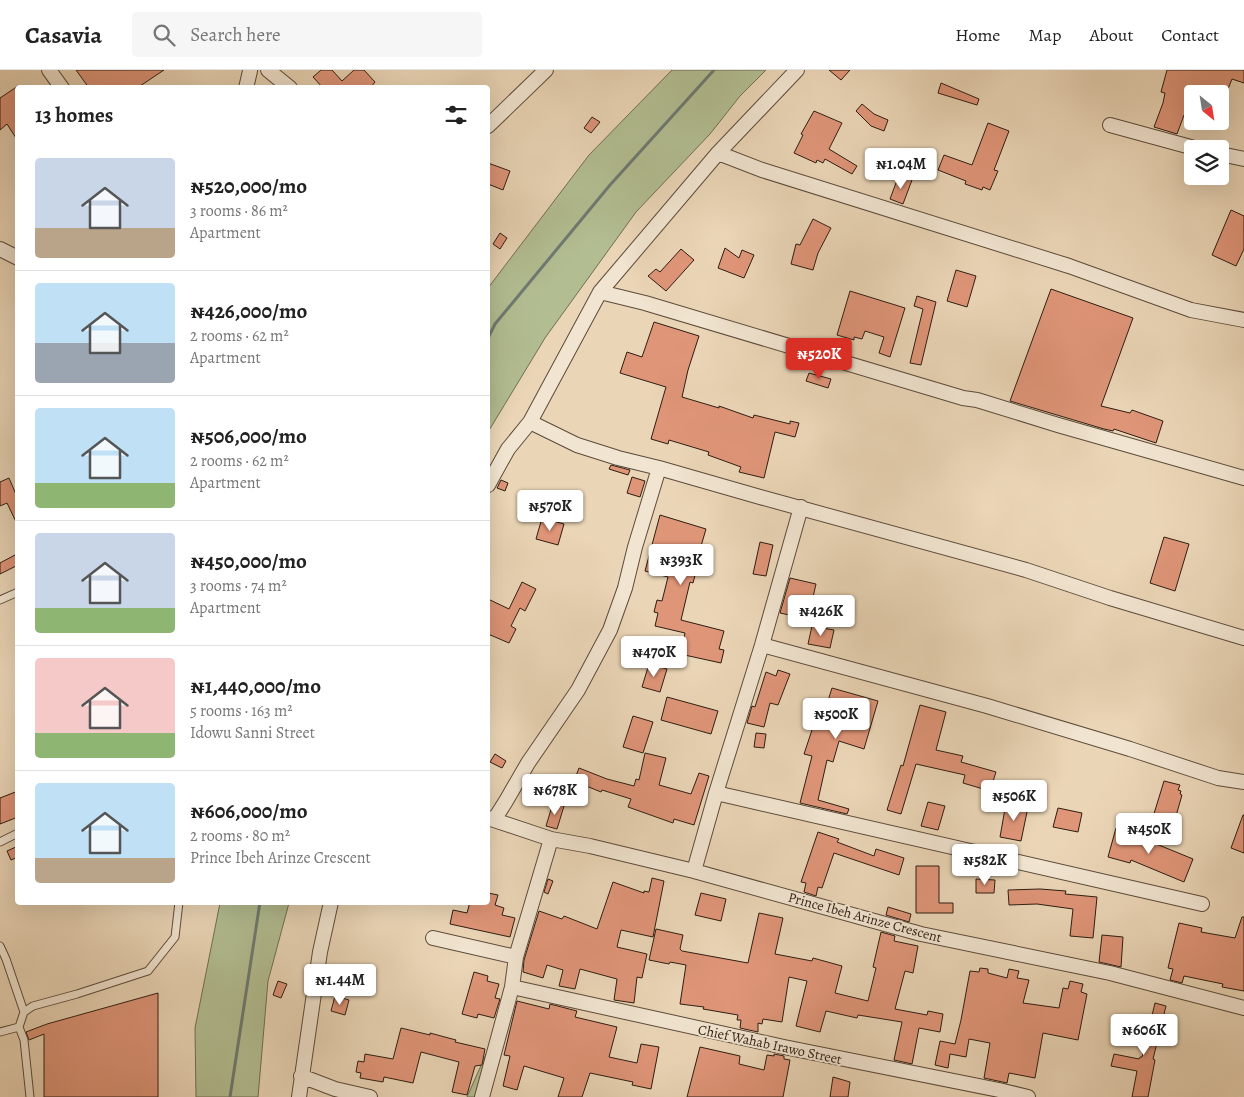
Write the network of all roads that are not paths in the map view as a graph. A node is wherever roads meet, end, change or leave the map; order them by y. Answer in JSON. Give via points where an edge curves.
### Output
{"nodes":[{"id":1,"x":49,"y":70,"type":"edge"},
{"id":2,"x":252,"y":70,"type":"edge"},
{"id":3,"x":268,"y":70,"type":"edge"},
{"id":4,"x":546,"y":70,"type":"edge"},
{"id":5,"x":797,"y":70,"type":"edge"},
{"id":6,"x":60,"y":85,"type":"edge"},
{"id":7,"x":247,"y":85,"type":"edge"},
{"id":8,"x":286,"y":85,"type":"edge"},
{"id":9,"x":490,"y":124,"type":"edge"},
{"id":10,"x":1110,"y":125,"type":"dead end"},
{"id":11,"x":1184,"y":145,"type":"edge"},
{"id":12,"x":718,"y":153,"type":"junction"},
{"id":13,"x":1229,"y":156,"type":"edge"},
{"id":14,"x":1244,"y":159,"type":"edge"},
{"id":15,"x":0,"y":249,"type":"edge"},
{"id":16,"x":15,"y":256,"type":"edge"},
{"id":17,"x":600,"y":292,"type":"junction"},
{"id":18,"x":1244,"y":320,"type":"edge"},
{"id":19,"x":530,"y":422,"type":"junction"},
{"id":20,"x":659,"y":468,"type":"junction"},
{"id":21,"x":1244,"y":478,"type":"edge"},
{"id":22,"x":490,"y":482,"type":"edge"},
{"id":23,"x":801,"y":507,"type":"junction"},
{"id":24,"x":15,"y":593,"type":"edge"},
{"id":25,"x":0,"y":600,"type":"edge"},
{"id":26,"x":1244,"y":638,"type":"edge"},
{"id":27,"x":762,"y":645,"type":"junction"},
{"id":28,"x":1244,"y":782,"type":"edge"},
{"id":29,"x":716,"y":793,"type":"junction"},
{"id":30,"x":491,"y":819,"type":"edge"},
{"id":31,"x":15,"y":834,"type":"edge"},
{"id":32,"x":551,"y":839,"type":"junction"},
{"id":33,"x":0,"y":842,"type":"edge"},
{"id":34,"x":694,"y":871,"type":"junction"},
{"id":35,"x":1202,"y":904,"type":"dead end"},
{"id":36,"x":179,"y":905,"type":"edge"},
{"id":37,"x":331,"y":905,"type":"edge"},
{"id":38,"x":433,"y":938,"type":"dead end"},
{"id":39,"x":0,"y":946,"type":"edge"},
{"id":40,"x":516,"y":957,"type":"junction"},
{"id":41,"x":512,"y":987,"type":"junction"},
{"id":42,"x":1244,"y":1008,"type":"edge"},
{"id":43,"x":24,"y":1012,"type":"junction"},
{"id":44,"x":19,"y":1027,"type":"junction"},
{"id":45,"x":0,"y":1032,"type":"edge"},
{"id":46,"x":301,"y":1076,"type":"junction"},
{"id":47,"x":30,"y":1097,"type":"edge"},
{"id":48,"x":299,"y":1097,"type":"edge"},
{"id":49,"x":370,"y":1097,"type":"edge"},
{"id":50,"x":482,"y":1097,"type":"edge"},
{"id":51,"x":1028,"y":1097,"type":"edge"}],
"edges":[{"from":1,"to":6,"type":"street"},
{"from":2,"to":7,"type":"street"},
{"from":3,"to":8,"type":"street"},
{"from":4,"to":9,"type":"street"},
{"from":5,"to":12,"type":"street"},
{"from":10,"to":11,"type":"street"},
{"from":12,"to":17,"type":"street"},
{"from":12,"to":18,"type":"street","via":[[762,170],[1069,266],[1191,310]]},
{"from":13,"to":14,"type":"street"},
{"from":15,"to":16,"type":"street"},
{"from":17,"to":19,"type":"street"},
{"from":17,"to":21,"type":"street","via":[[645,302]]},
{"from":19,"to":20,"type":"street","via":[[577,445]]},
{"from":19,"to":22,"type":"street","via":[[508,449]]},
{"from":20,"to":23,"type":"street"},
{"from":20,"to":30,"type":"street","via":[[610,630],[578,690],[528,763],[506,802]]},
{"from":23,"to":26,"type":"street","via":[[1026,570]]},
{"from":23,"to":27,"type":"street"},
{"from":24,"to":25,"type":"lane"},
{"from":27,"to":28,"type":"street","via":[[987,706],[1218,778]]},
{"from":27,"to":29,"type":"street"},
{"from":29,"to":34,"type":"street"},
{"from":29,"to":35,"type":"street"},
{"from":30,"to":32,"type":"street","name":"Prince Ibeh Arinze Crescent"},
{"from":31,"to":33,"type":"lane"},
{"from":32,"to":34,"type":"street","name":"Prince Ibeh Arinze Crescent"},
{"from":32,"to":40,"type":"street"},
{"from":34,"to":42,"type":"street","name":"Prince Ibeh Arinze Crescent","via":[[922,934],[1110,973]]},
{"from":36,"to":43,"type":"lane","via":[[176,937],[148,971],[33,1006]]},
{"from":37,"to":46,"type":"street","via":[[320,952]]},
{"from":38,"to":40,"type":"street"},
{"from":39,"to":43,"type":"lane"},
{"from":40,"to":41,"type":"street"},
{"from":41,"to":50,"type":"street"},
{"from":41,"to":51,"type":"street","name":"Chief Wahab Irawo Street"},
{"from":43,"to":44,"type":"lane"},
{"from":44,"to":45,"type":"lane"},
{"from":44,"to":47,"type":"lane","via":[[24,1040]]},
{"from":46,"to":48,"type":"street"},
{"from":46,"to":49,"type":"street","via":[[335,1089]]}]}
